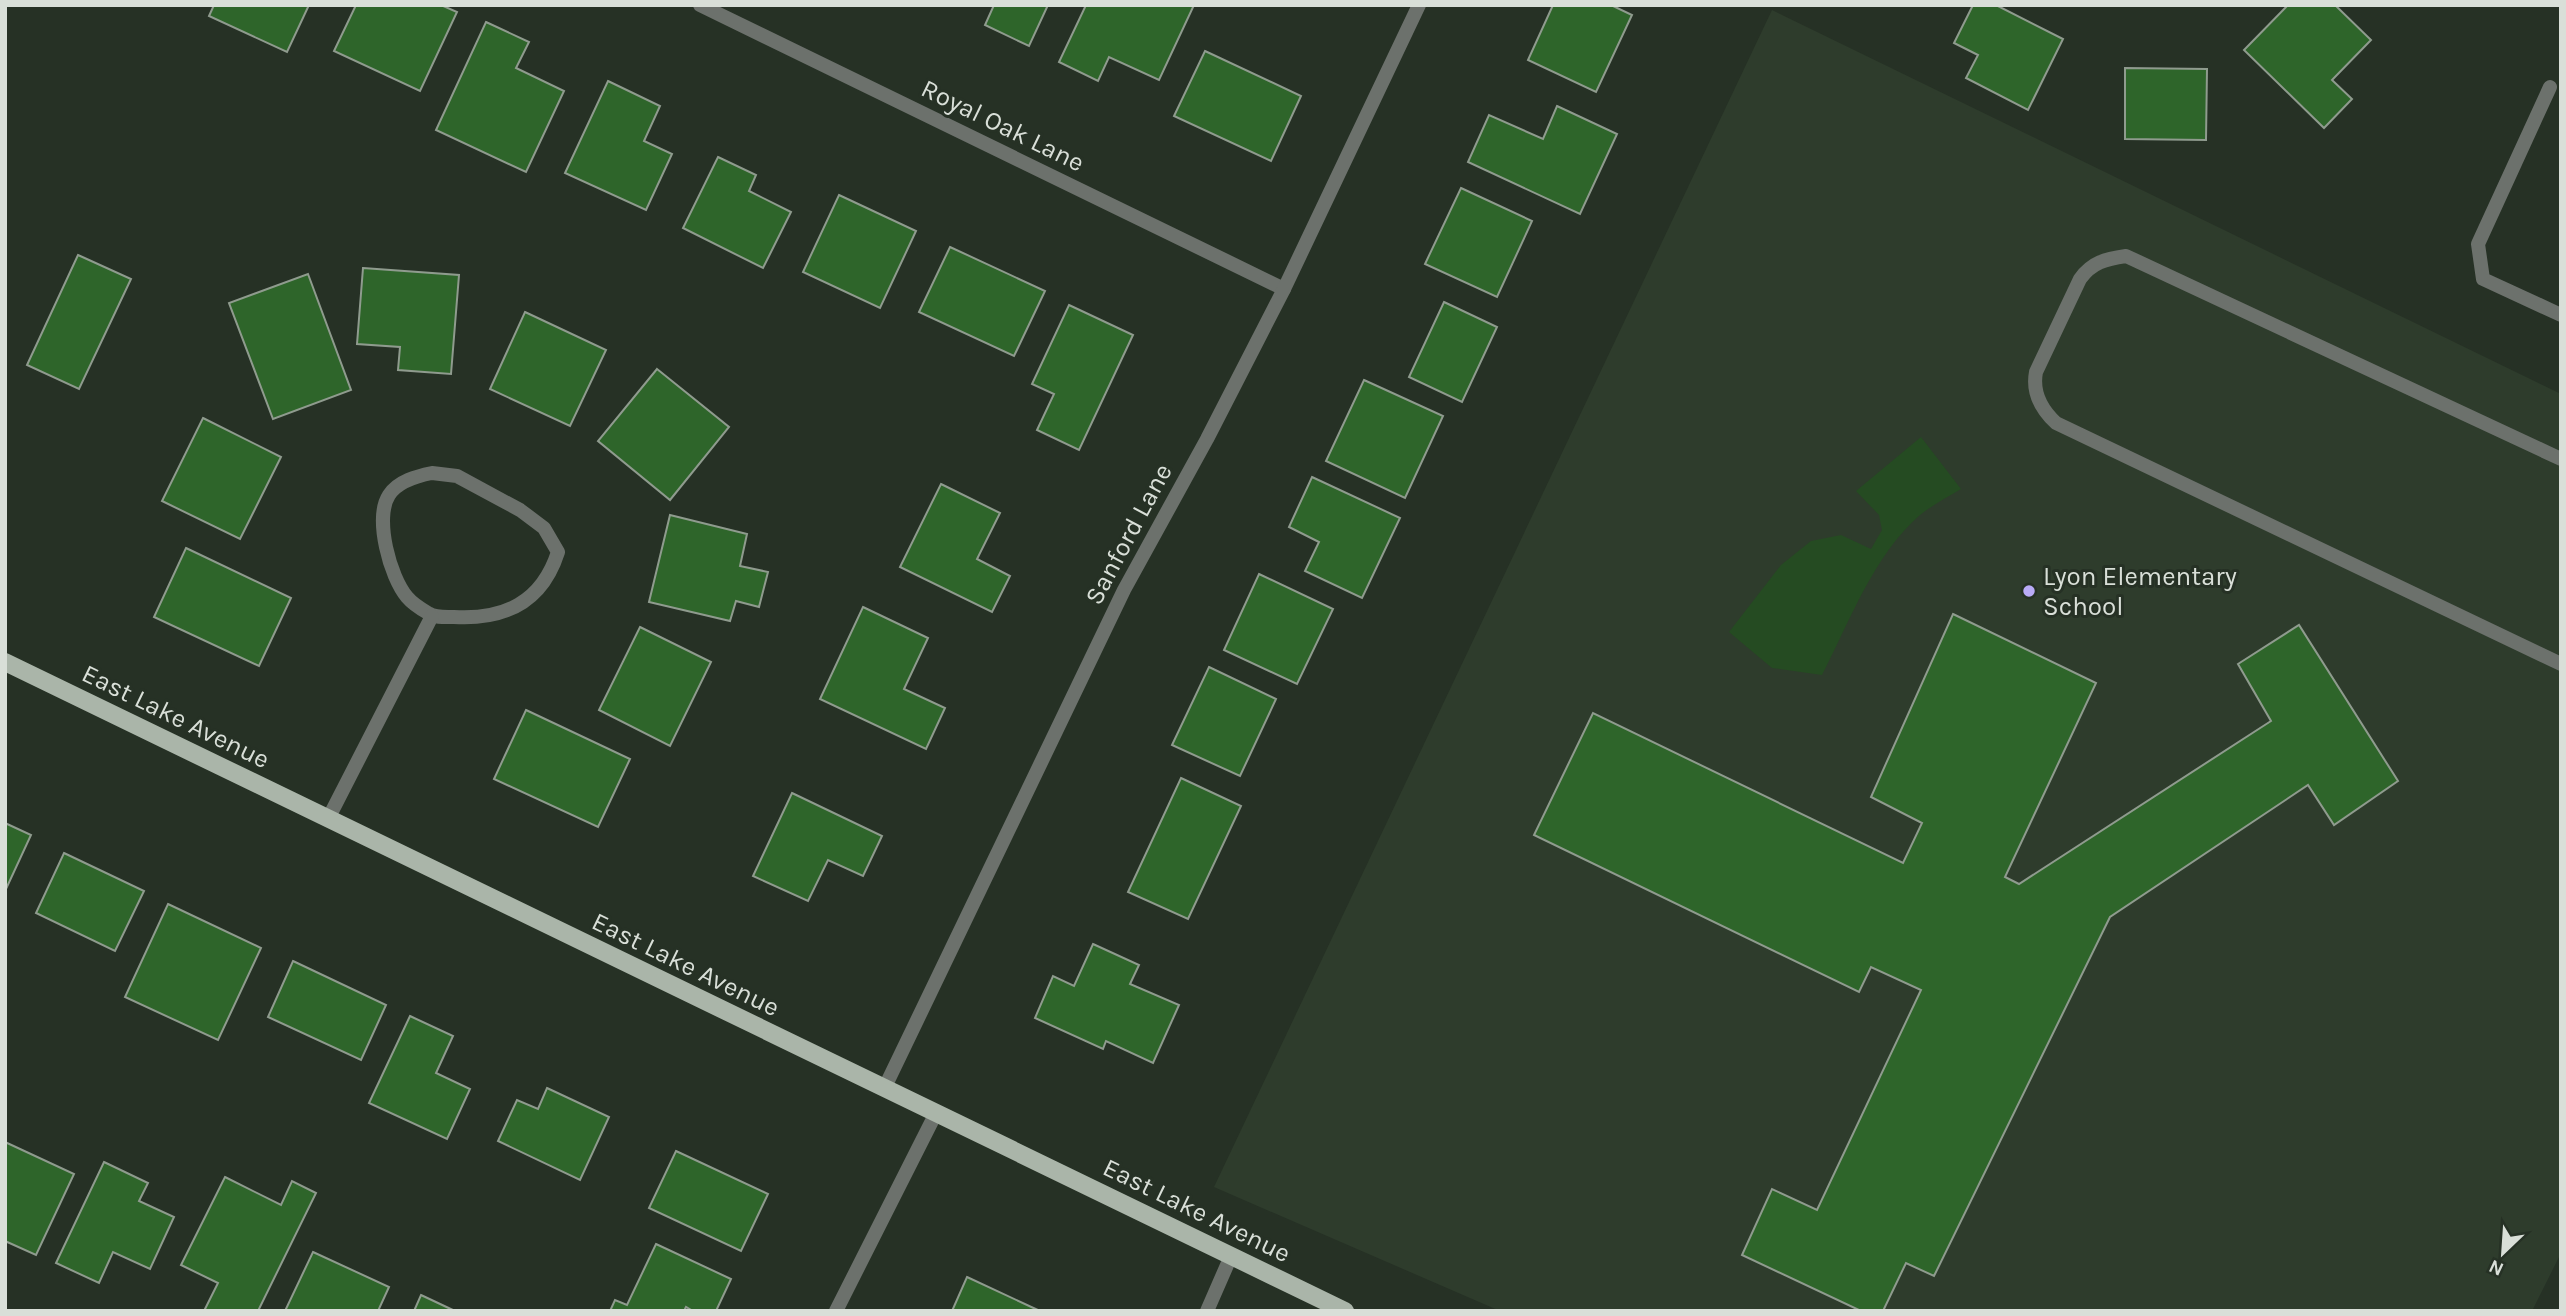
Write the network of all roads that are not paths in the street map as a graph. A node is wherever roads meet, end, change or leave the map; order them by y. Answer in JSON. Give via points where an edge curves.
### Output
{"nodes":[{"id":1,"x":700,"y":5,"type":"edge"},
{"id":2,"x":1419,"y":5,"type":"edge"},
{"id":3,"x":2550,"y":87,"type":"dead end"},
{"id":4,"x":1284,"y":289,"type":"junction"},
{"id":5,"x":2561,"y":315,"type":"edge"},
{"id":6,"x":2561,"y":458,"type":"edge"},
{"id":7,"x":432,"y":616,"type":"junction"},
{"id":8,"x":5,"y":662,"type":"edge"},
{"id":9,"x":2561,"y":664,"type":"edge"},
{"id":10,"x":328,"y":819,"type":"junction"},
{"id":11,"x":884,"y":1088,"type":"junction"},
{"id":12,"x":936,"y":1113,"type":"junction"},
{"id":13,"x":1231,"y":1256,"type":"junction"},
{"id":14,"x":836,"y":1311,"type":"edge"},
{"id":15,"x":1207,"y":1311,"type":"edge"},
{"id":16,"x":1345,"y":1311,"type":"edge"}],
"edges":[{"from":1,"to":4,"type":"street","name":"Royal Oak Lane"},
{"from":2,"to":4,"type":"street","name":"Sanford Lane"},
{"from":3,"to":5,"type":"street","via":[[2478,244],[2483,279]]},
{"from":4,"to":11,"type":"street","name":"Sanford Lane","via":[[1124,590]]},
{"from":6,"to":9,"type":"street","via":[[2126,257],[2099,261],[2088,268],[2034,380],[2045,413],[2056,423]]},
{"from":7,"to":7,"type":"street","via":[[408,598],[393,576],[382,521],[389,495],[411,478],[432,473],[457,476],[520,510],[544,528],[558,552],[541,588],[505,612],[475,618]]},
{"from":7,"to":10,"type":"street"},
{"from":8,"to":10,"type":"main road","name":"East Lake Avenue"},
{"from":10,"to":11,"type":"main road","name":"East Lake Avenue"},
{"from":11,"to":12,"type":"main road","name":"East Lake Avenue"},
{"from":12,"to":13,"type":"main road","name":"East Lake Avenue"},
{"from":12,"to":14,"type":"street"},
{"from":13,"to":15,"type":"street"},
{"from":13,"to":16,"type":"main road","name":"East Lake Avenue"}]}
